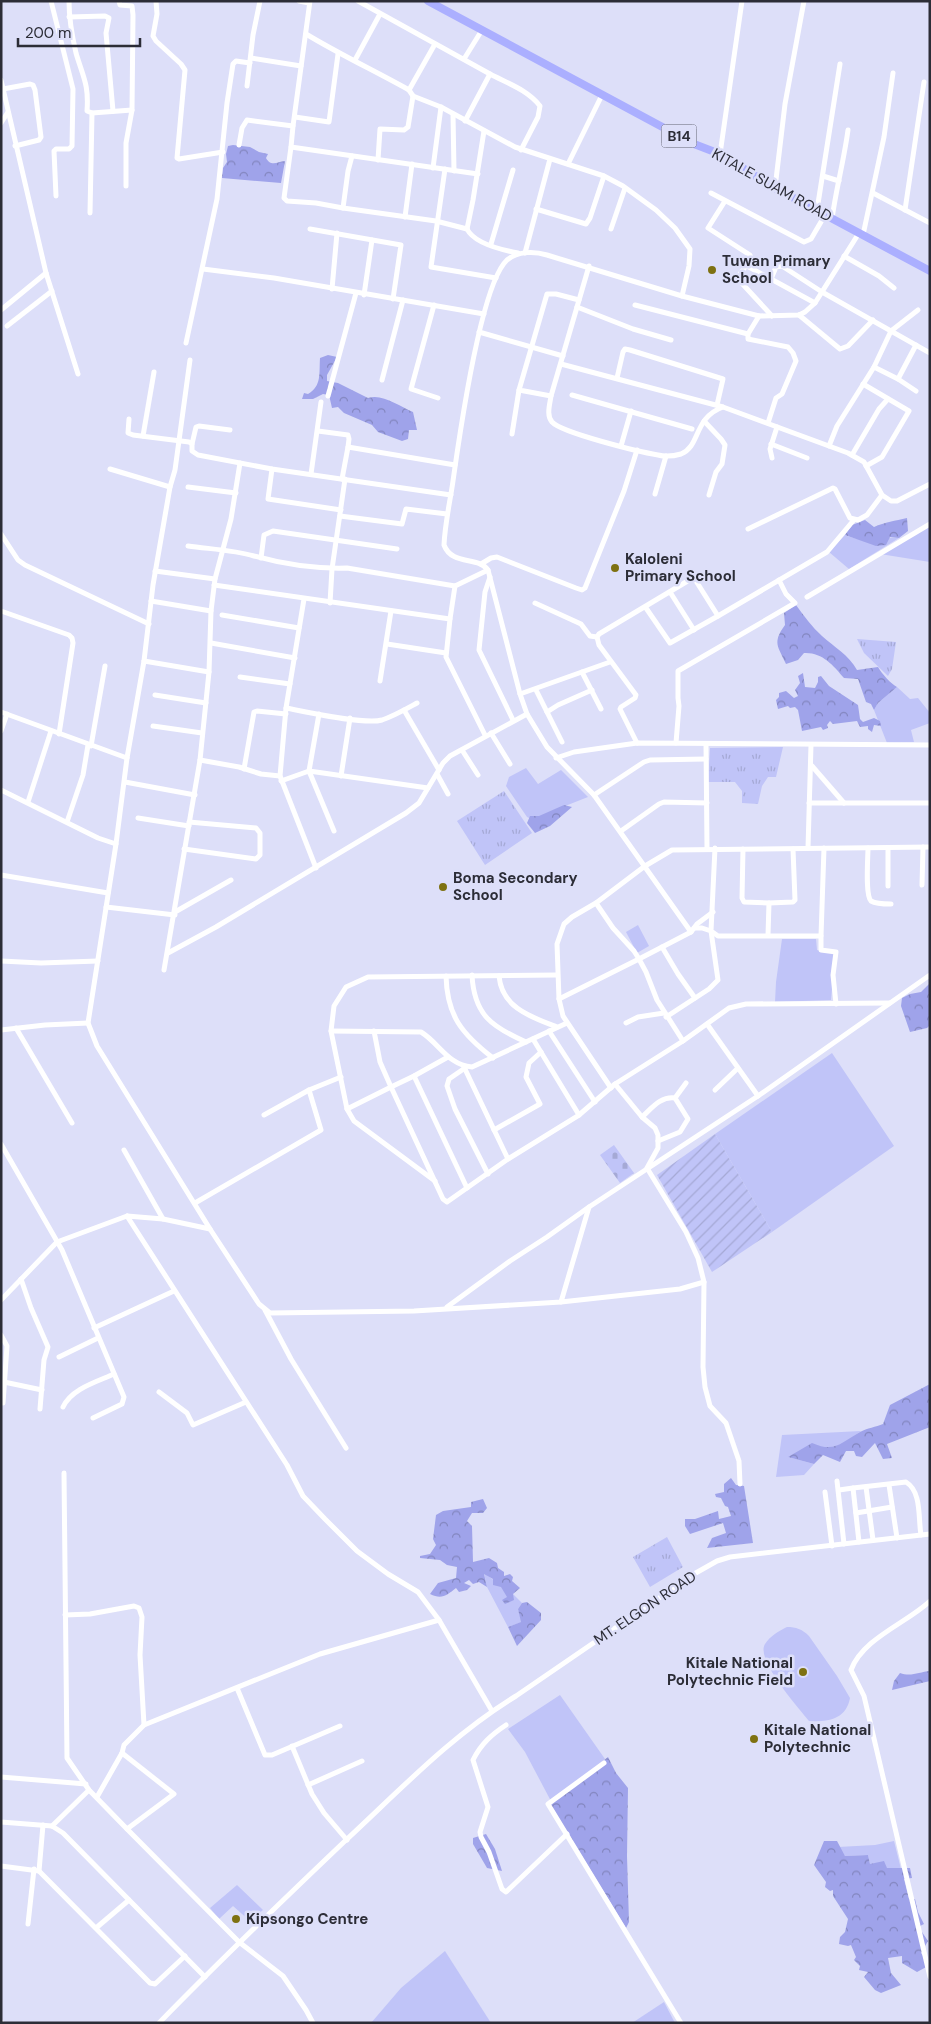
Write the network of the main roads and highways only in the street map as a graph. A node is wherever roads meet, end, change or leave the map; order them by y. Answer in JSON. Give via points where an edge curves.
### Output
{"nodes":[{"id":1,"x":428,"y":1,"type":"edge"},
{"id":2,"x":930,"y":271,"type":"edge"}],
"edges":[{"from":1,"to":2,"type":"highway","name":"KITALE SUAM ROAD","number":"B14","via":[[694,144],[720,154],[775,188]]}]}
